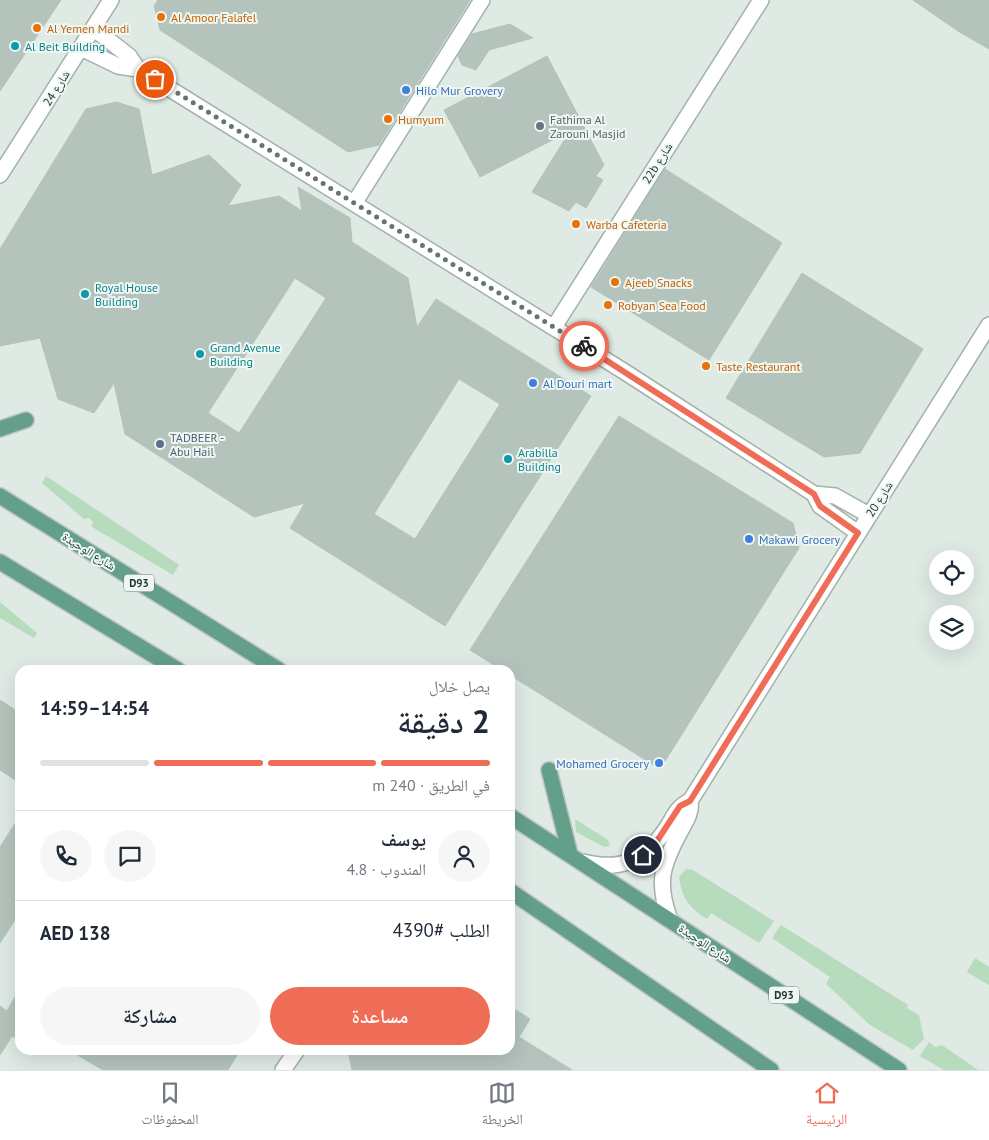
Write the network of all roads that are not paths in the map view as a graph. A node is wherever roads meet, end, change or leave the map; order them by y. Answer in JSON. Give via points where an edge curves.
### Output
{"nodes":[{"id":1,"x":111,"y":0,"type":"edge"},
{"id":2,"x":482,"y":0,"type":"edge"},
{"id":3,"x":761,"y":0,"type":"edge"},
{"id":4,"x":93,"y":28,"type":"junction"},
{"id":5,"x":80,"y":48,"type":"junction"},
{"id":6,"x":138,"y":69,"type":"junction"},
{"id":7,"x":0,"y":175,"type":"edge"},
{"id":8,"x":355,"y":202,"type":"junction"},
{"id":9,"x":989,"y":325,"type":"edge"},
{"id":10,"x":554,"y":327,"type":"junction"},
{"id":11,"x":26,"y":420,"type":"dead end"},
{"id":12,"x":0,"y":429,"type":"edge"},
{"id":13,"x":814,"y":494,"type":"junction"},
{"id":14,"x":0,"y":496,"type":"edge"},
{"id":15,"x":869,"y":515,"type":"junction"},
{"id":16,"x":858,"y":533,"type":"junction"},
{"id":17,"x":0,"y":562,"type":"edge"},
{"id":18,"x":170,"y":665,"type":"edge"},
{"id":19,"x":271,"y":665,"type":"edge"},
{"id":20,"x":550,"y":770,"type":"dead end"},
{"id":21,"x":690,"y":801,"type":"junction"},
{"id":22,"x":515,"y":819,"type":"edge"},
{"id":23,"x":576,"y":858,"type":"junction"},
{"id":24,"x":515,"y":894,"type":"edge"},
{"id":25,"x":670,"y":920,"type":"junction"},
{"id":26,"x":294,"y":1055,"type":"edge"},
{"id":27,"x":283,"y":1070,"type":"edge"},
{"id":28,"x":771,"y":1070,"type":"edge"},
{"id":29,"x":899,"y":1070,"type":"edge"}],
"edges":[{"from":1,"to":4,"type":"street","name":"شارع 24"},
{"from":2,"to":8,"type":"street"},
{"from":3,"to":10,"type":"street","name":"22b شارع"},
{"from":4,"to":5,"type":"street","name":"شارع 24"},
{"from":4,"to":6,"type":"street","via":[[129,56]]},
{"from":5,"to":6,"type":"street","via":[[118,66]]},
{"from":5,"to":7,"type":"street","name":"شارع 24"},
{"from":6,"to":8,"type":"street"},
{"from":8,"to":10,"type":"street"},
{"from":9,"to":15,"type":"street","name":"شارع 20"},
{"from":10,"to":13,"type":"street"},
{"from":11,"to":12,"type":"main road"},
{"from":13,"to":15,"type":"street","via":[[835,496]]},
{"from":13,"to":16,"type":"street","via":[[820,506]]},
{"from":14,"to":19,"type":"main road","name":"شارع الوحيدة","number":"D93"},
{"from":15,"to":16,"type":"street","name":"شارع 20"},
{"from":16,"to":21,"type":"street","name":"شارع 20"},
{"from":17,"to":18,"type":"main road"},
{"from":20,"to":23,"type":"main road"},
{"from":21,"to":23,"type":"street","name":"شارع 20","via":[[680,806],[655,844],[643,855],[614,866],[598,866]]},
{"from":21,"to":25,"type":"street","name":"شارع 20","via":[[688,817],[664,865],[663,903]]},
{"from":22,"to":23,"type":"main road","name":"شارع الوحيدة","number":"D93"},
{"from":23,"to":25,"type":"main road","name":"شارع الوحيدة","number":"D93"},
{"from":24,"to":28,"type":"main road"},
{"from":25,"to":29,"type":"main road","name":"شارع الوحيدة","number":"D93"},
{"from":26,"to":27,"type":"street"}]}
